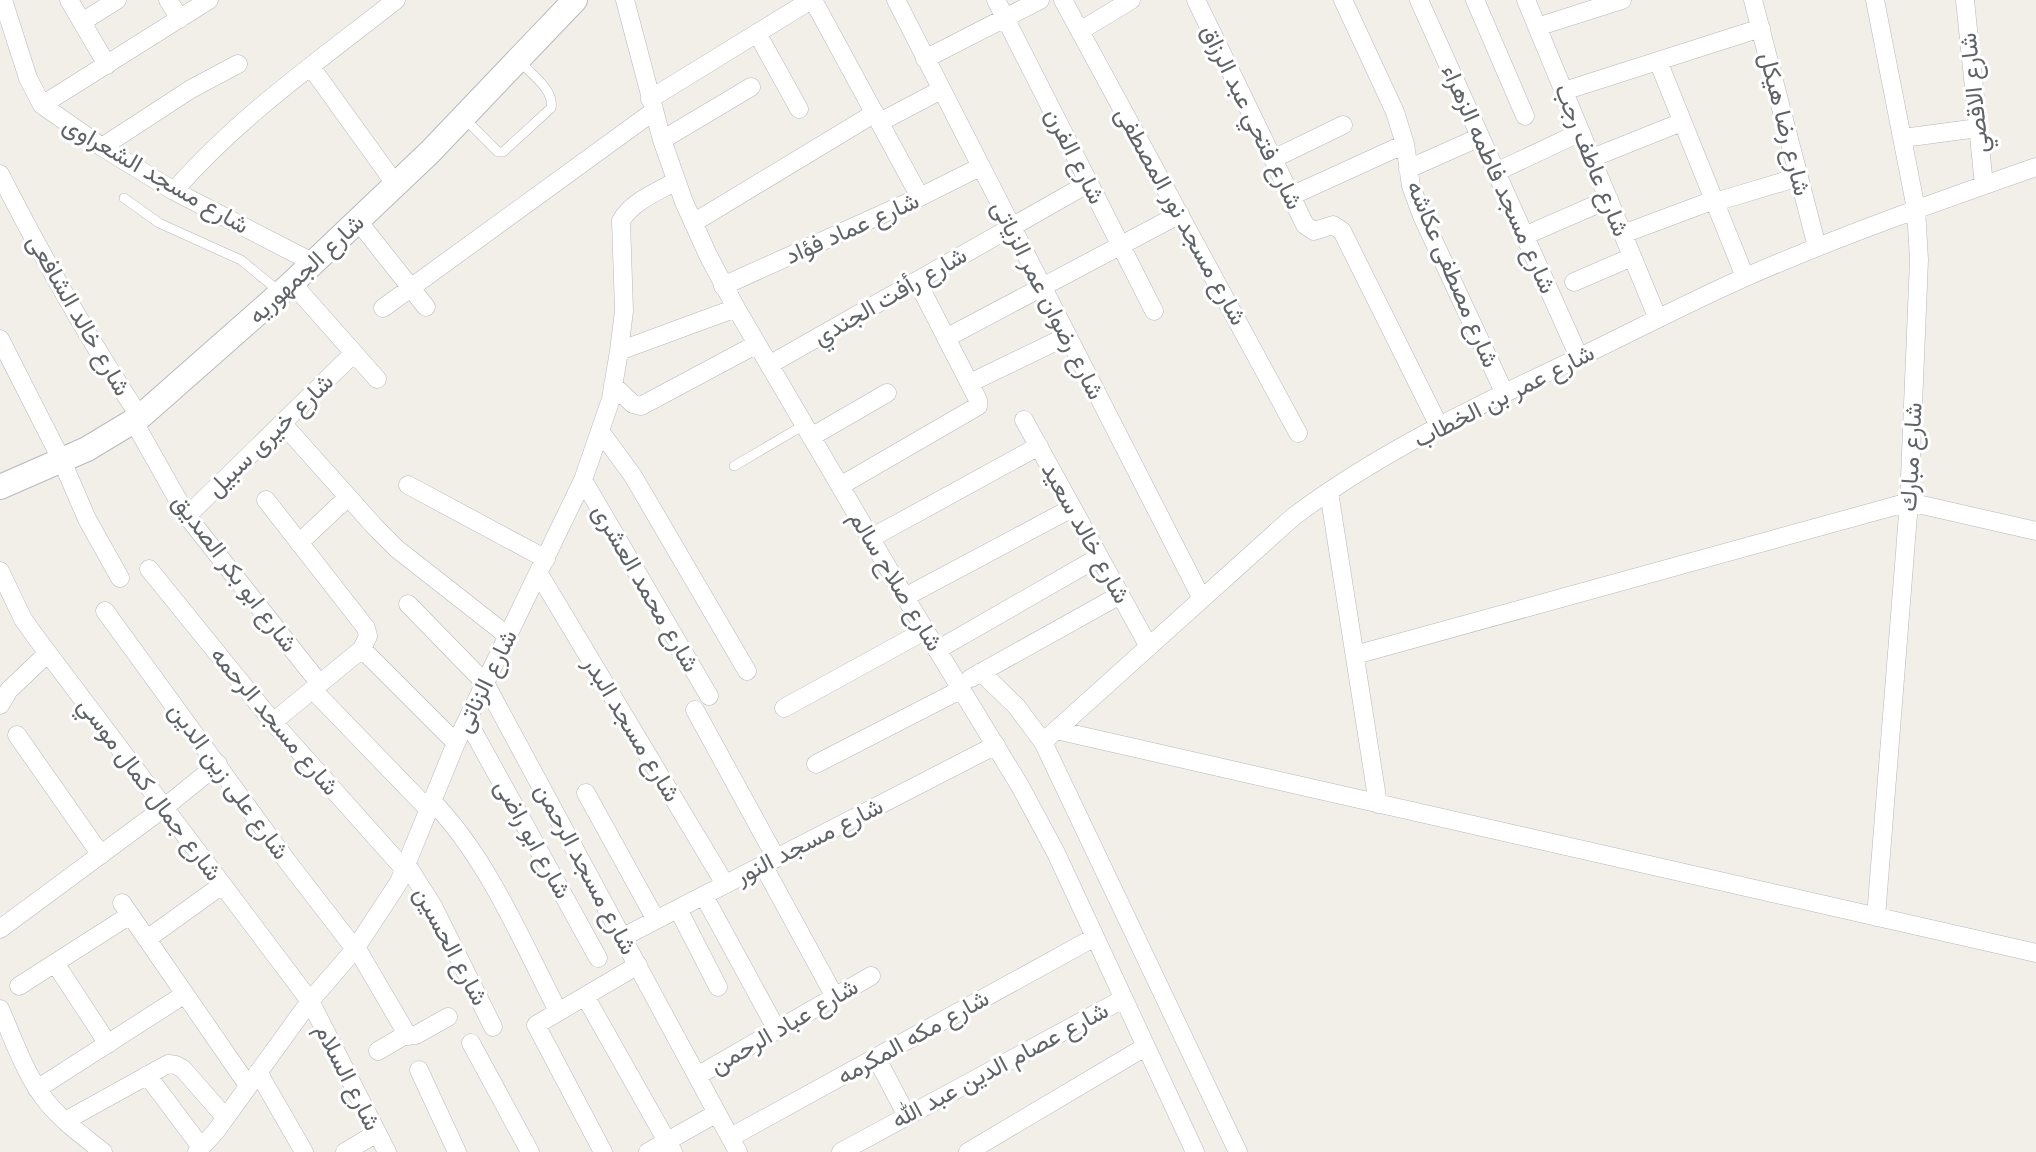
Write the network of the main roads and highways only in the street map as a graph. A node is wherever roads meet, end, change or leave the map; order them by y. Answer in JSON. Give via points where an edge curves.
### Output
{"nodes":[{"id":1,"x":575,"y":0,"type":"edge"},
{"id":2,"x":0,"y":487,"type":"edge"}],
"edges":[{"from":1,"to":2,"type":"main road","name":"شارع الجمهوريه","via":[[358,222],[137,420],[62,461]]}]}
